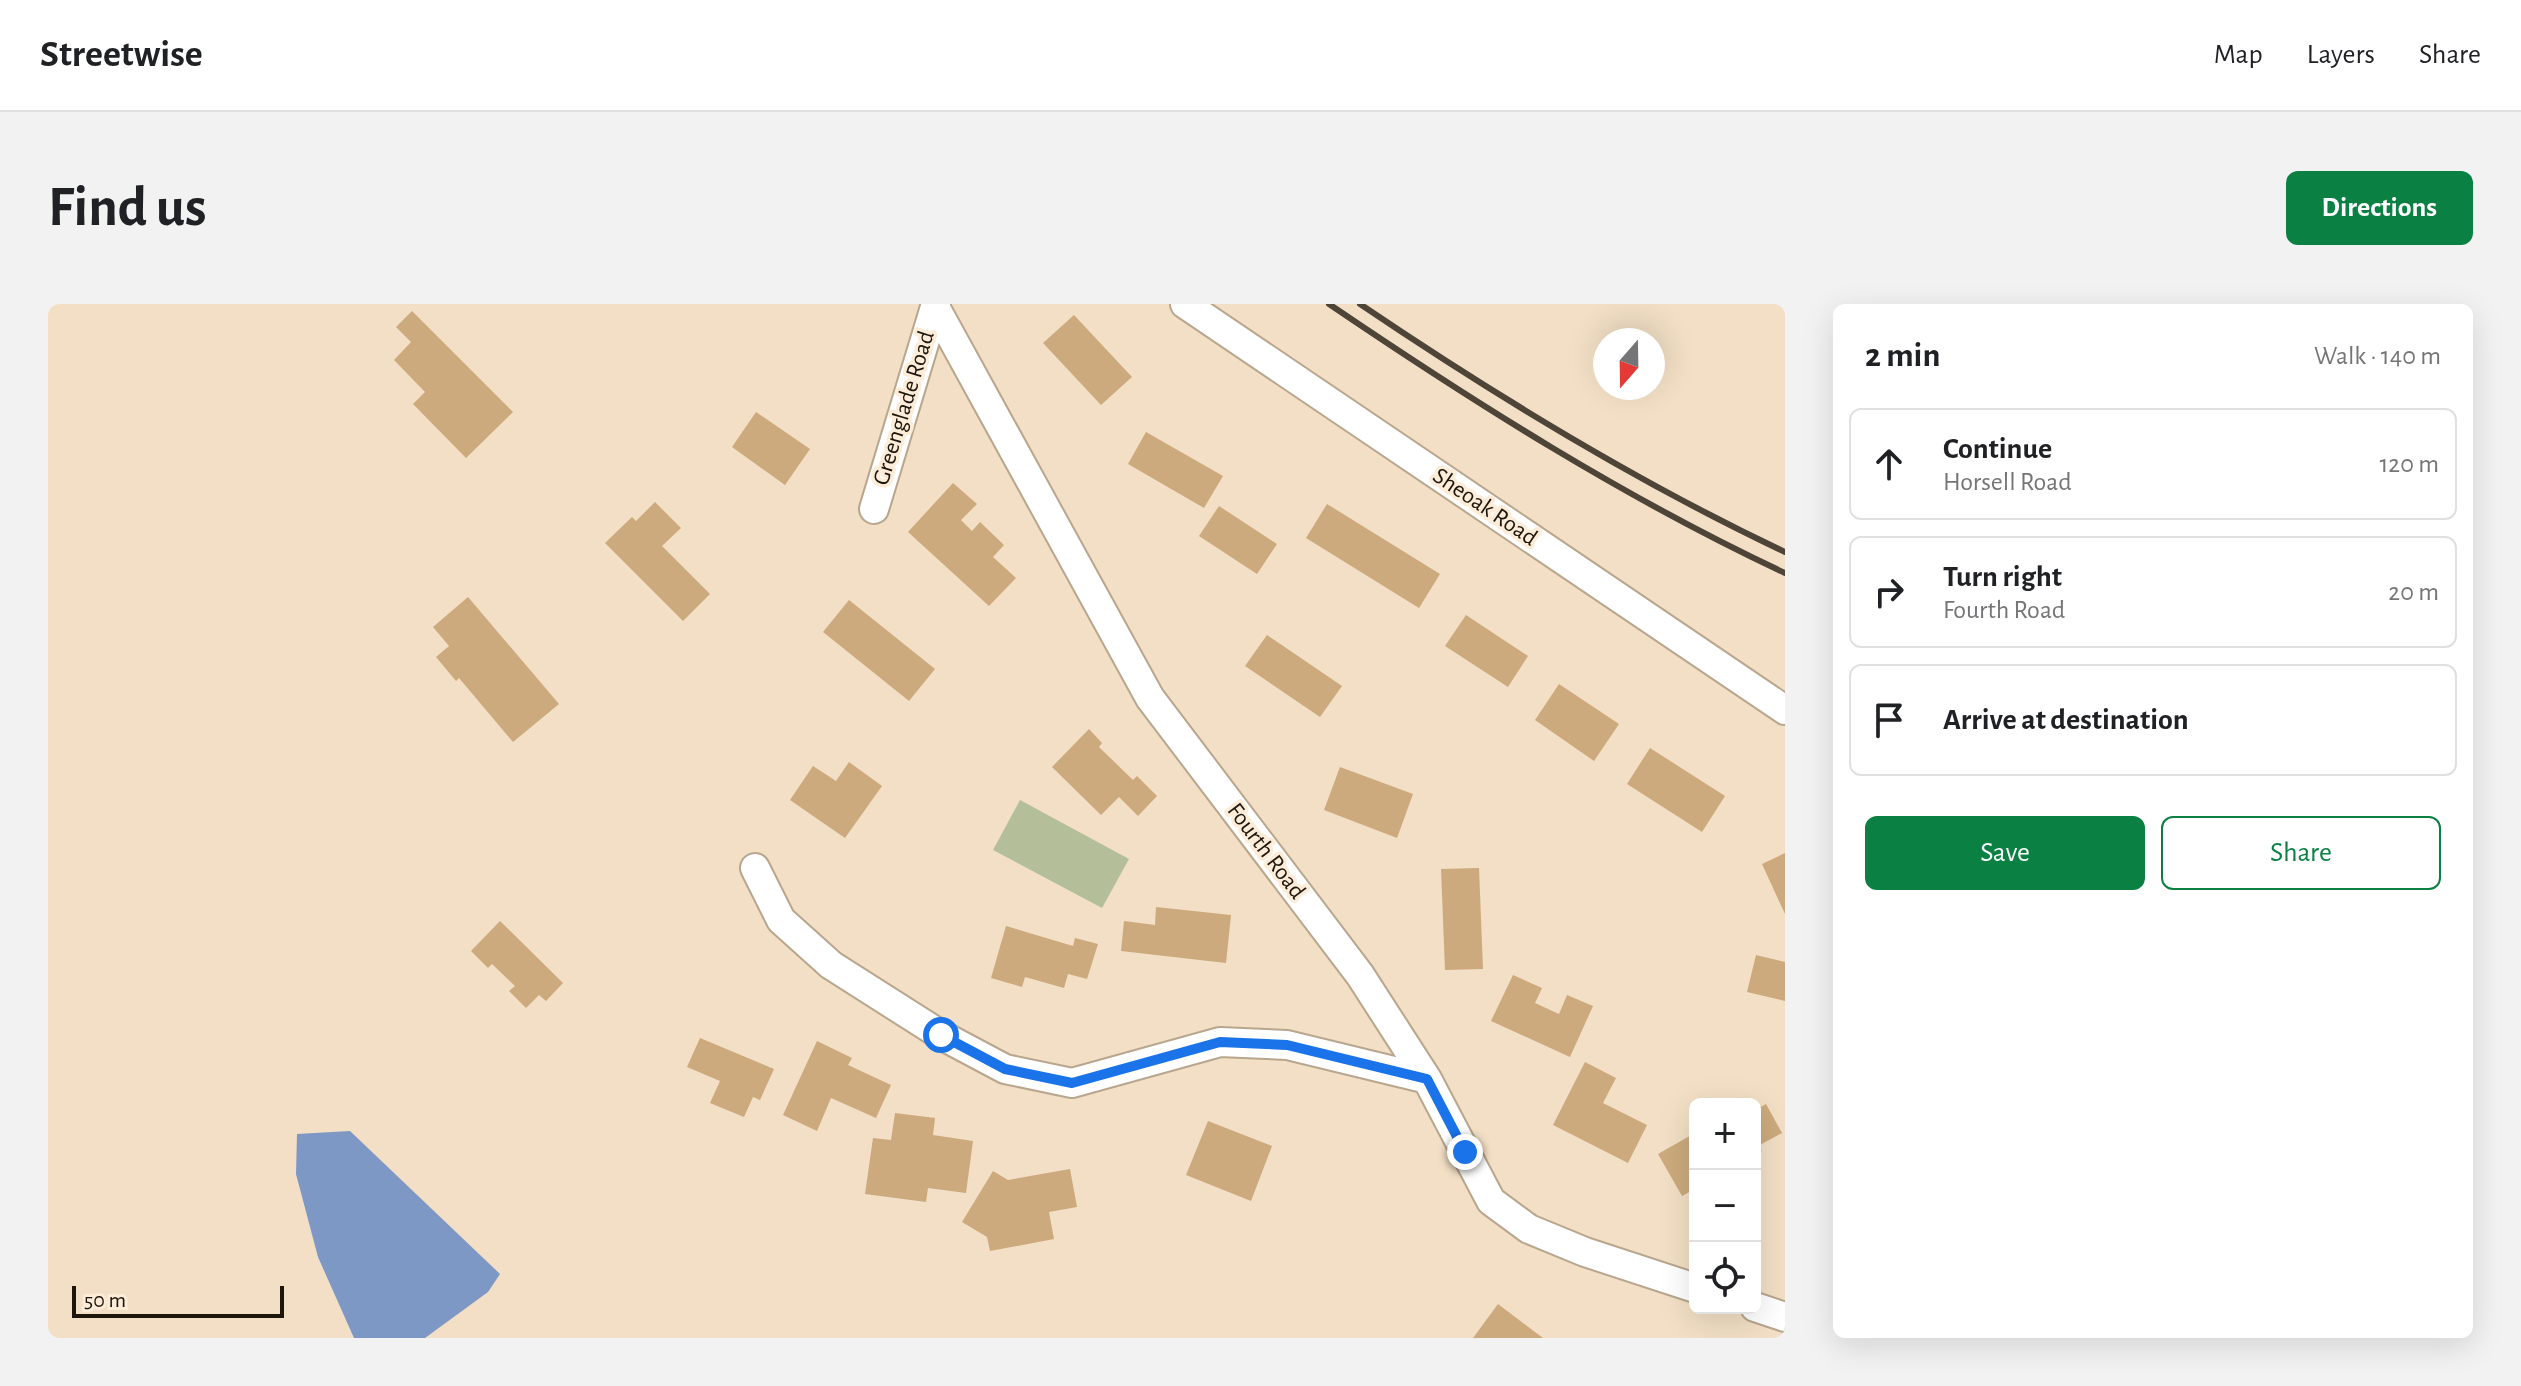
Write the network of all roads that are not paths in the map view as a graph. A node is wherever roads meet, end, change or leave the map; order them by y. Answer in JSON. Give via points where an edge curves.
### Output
{"nodes":[{"id":1,"x":1185,"y":304,"type":"edge"},
{"id":2,"x":935,"y":306,"type":"edge"},
{"id":3,"x":874,"y":509,"type":"dead end"},
{"id":4,"x":1785,"y":710,"type":"edge"},
{"id":5,"x":755,"y":868,"type":"dead end"},
{"id":6,"x":1427,"y":1079,"type":"junction"},
{"id":7,"x":1689,"y":1286,"type":"edge"},
{"id":8,"x":1761,"y":1309,"type":"edge"},
{"id":9,"x":1785,"y":1317,"type":"edge"}],
"edges":[{"from":1,"to":4,"type":"street","name":"Sheoak Road"},
{"from":2,"to":3,"type":"street","name":"Greenglade Road"},
{"from":2,"to":6,"type":"street","name":"Fourth Road","via":[[1150,698],[1360,975]]},
{"from":5,"to":6,"type":"street","via":[[781,920],[831,965],[1005,1069],[1072,1083],[1220,1042],[1287,1045]]},
{"from":6,"to":7,"type":"street","name":"Fourth Road","via":[[1491,1201],[1529,1229]]},
{"from":8,"to":9,"type":"street"}]}
